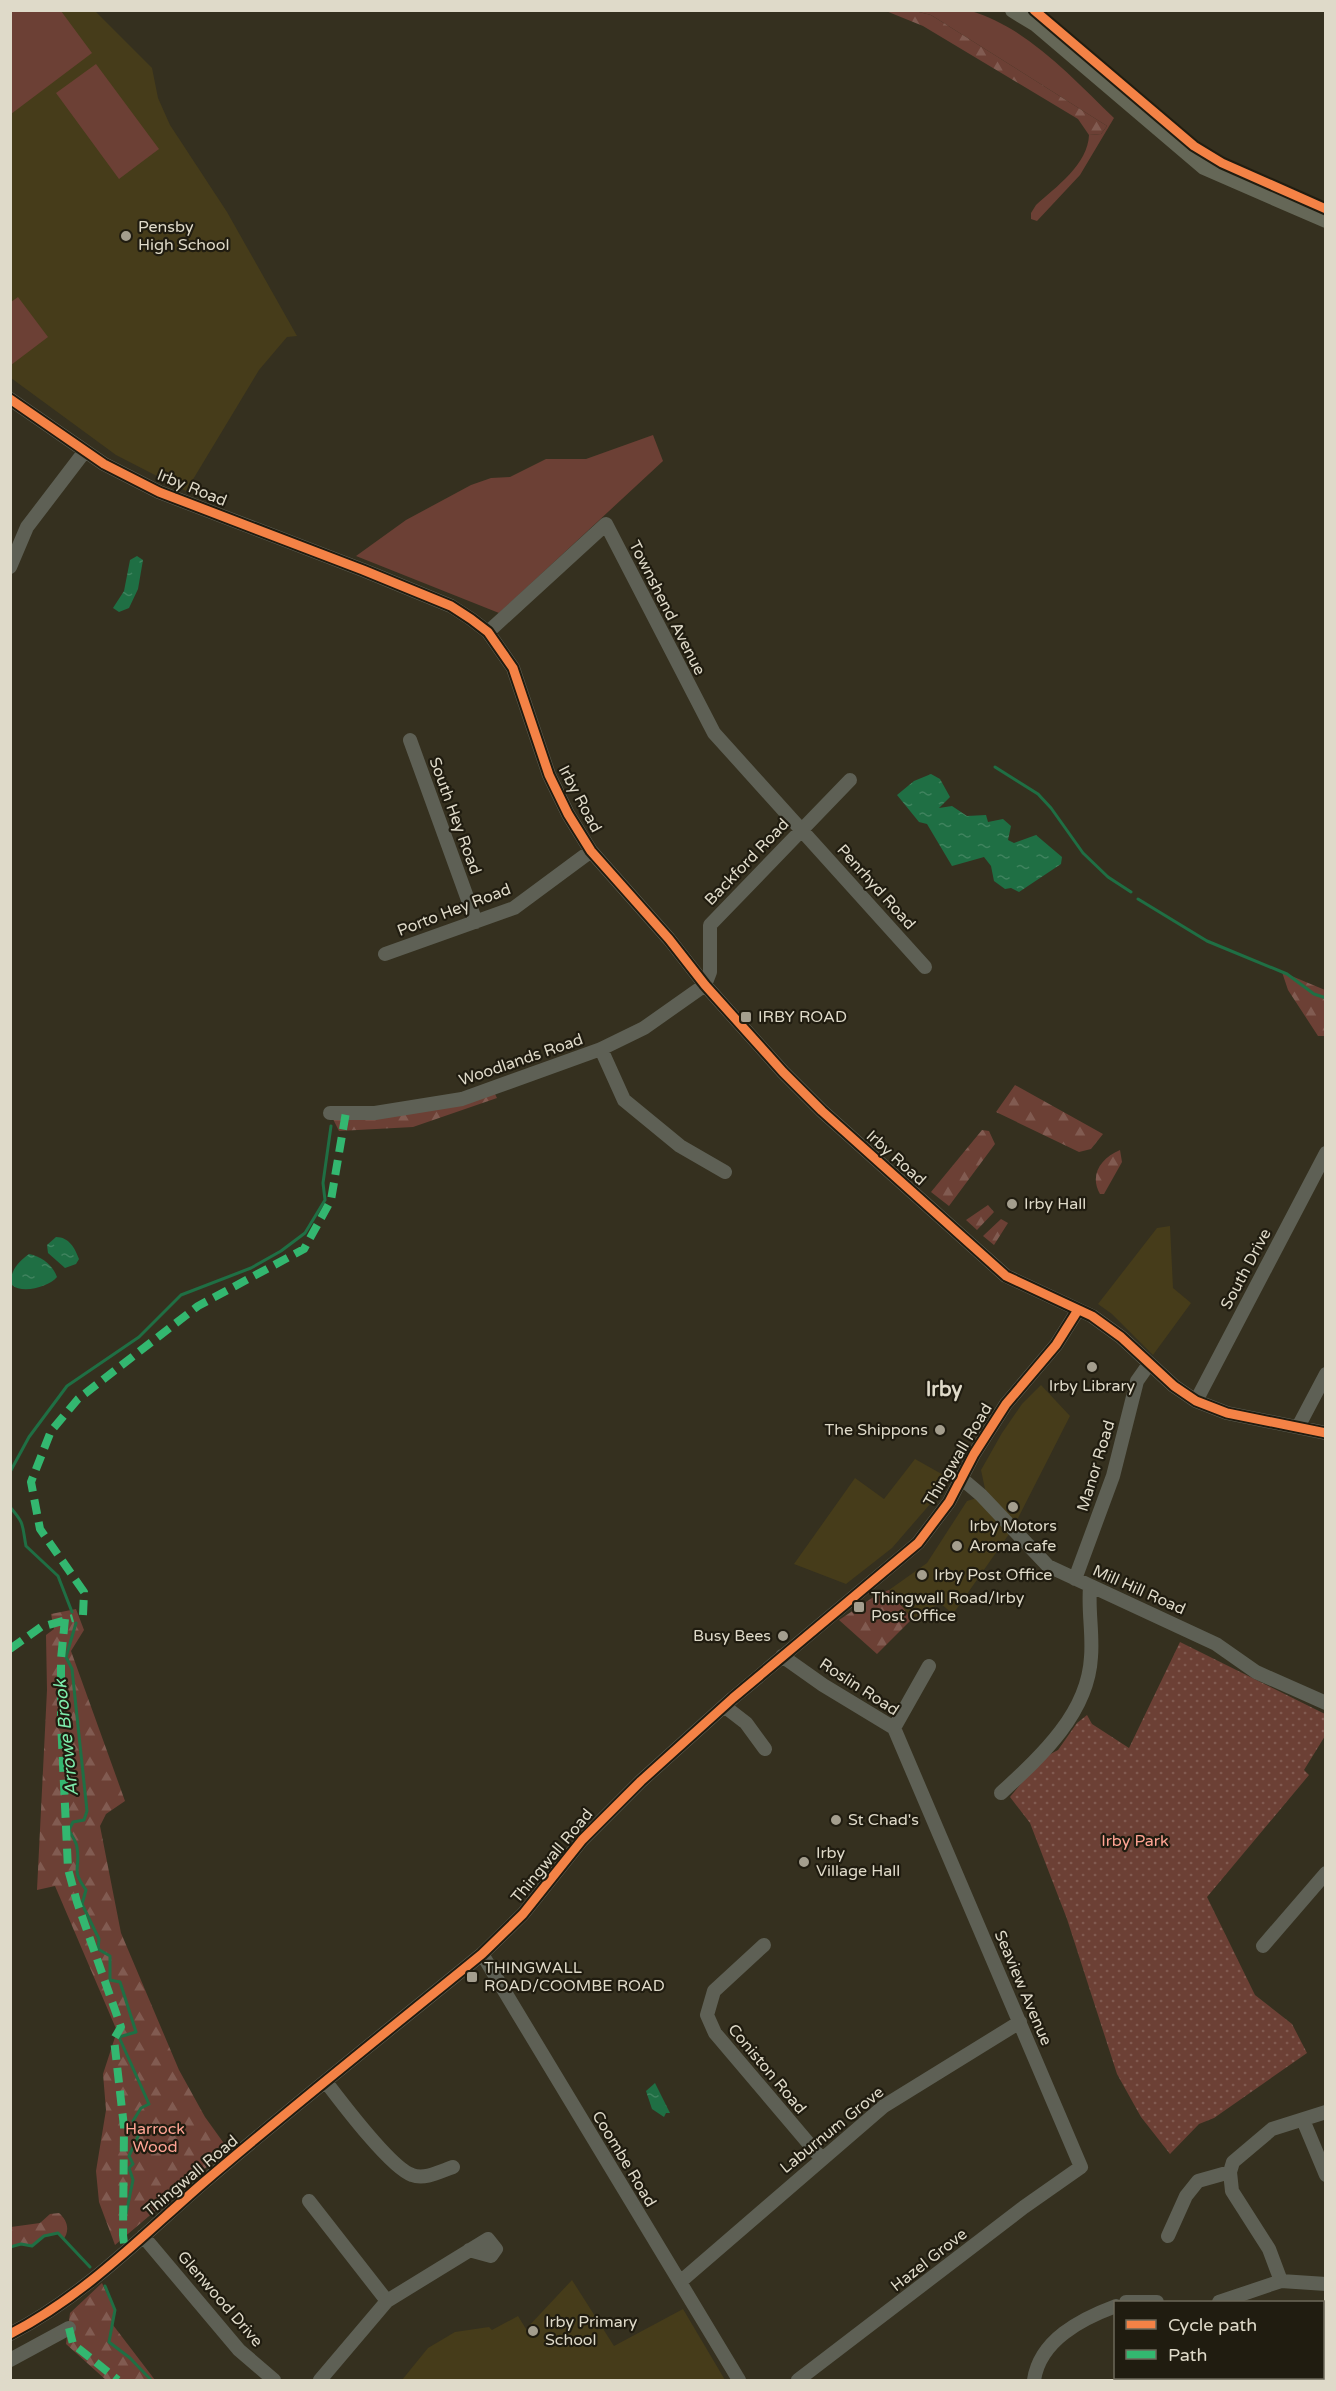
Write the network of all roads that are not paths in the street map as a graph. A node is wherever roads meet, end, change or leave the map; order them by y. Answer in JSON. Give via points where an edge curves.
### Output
{"nodes":[{"id":1,"x":1013,"y":10,"type":"edge"},
{"id":2,"x":1326,"y":220,"type":"edge"},
{"id":3,"x":10,"y":399,"type":"edge"},
{"id":4,"x":85,"y":451,"type":"junction"},
{"id":5,"x":10,"y":567,"type":"edge"},
{"id":6,"x":488,"y":632,"type":"junction"},
{"id":7,"x":410,"y":740,"type":"dead end"},
{"id":8,"x":415,"y":755,"type":"junction"},
{"id":9,"x":401,"y":759,"type":"dead end"},
{"id":10,"x":850,"y":780,"type":"dead end"},
{"id":11,"x":802,"y":829,"type":"junction"},
{"id":12,"x":591,"y":852,"type":"junction"},
{"id":13,"x":476,"y":922,"type":"junction"},
{"id":14,"x":385,"y":954,"type":"dead end"},
{"id":15,"x":925,"y":967,"type":"dead end"},
{"id":16,"x":705,"y":985,"type":"junction"},
{"id":17,"x":601,"y":1049,"type":"junction"},
{"id":18,"x":330,"y":1113,"type":"dead end"},
{"id":19,"x":1326,"y":1153,"type":"edge"},
{"id":20,"x":725,"y":1172,"type":"dead end"},
{"id":21,"x":1078,"y":1310,"type":"junction"},
{"id":22,"x":1149,"y":1364,"type":"junction"},
{"id":23,"x":1326,"y":1374,"type":"edge"},
{"id":24,"x":1196,"y":1401,"type":"junction"},
{"id":25,"x":1298,"y":1427,"type":"junction"},
{"id":26,"x":1326,"y":1433,"type":"edge"},
{"id":27,"x":961,"y":1478,"type":"junction"},
{"id":28,"x":1075,"y":1579,"type":"junction"},
{"id":29,"x":1090,"y":1587,"type":"junction"},
{"id":30,"x":782,"y":1656,"type":"junction"},
{"id":31,"x":929,"y":1666,"type":"dead end"},
{"id":32,"x":1326,"y":1703,"type":"edge"},
{"id":33,"x":724,"y":1706,"type":"junction"},
{"id":34,"x":894,"y":1728,"type":"junction"},
{"id":35,"x":765,"y":1749,"type":"dead end"},
{"id":36,"x":1001,"y":1793,"type":"dead end"},
{"id":37,"x":934,"y":1822,"type":"joint"},
{"id":38,"x":1326,"y":1873,"type":"edge"},
{"id":39,"x":764,"y":1945,"type":"dead end"},
{"id":40,"x":1263,"y":1946,"type":"dead end"},
{"id":41,"x":482,"y":1954,"type":"junction"},
{"id":42,"x":1020,"y":2022,"type":"junction"},
{"id":43,"x":326,"y":2082,"type":"junction"},
{"id":44,"x":1326,"y":2112,"type":"edge"},
{"id":45,"x":1303,"y":2120,"type":"junction"},
{"id":46,"x":821,"y":2158,"type":"junction"},
{"id":47,"x":453,"y":2167,"type":"dead end"},
{"id":48,"x":1081,"y":2168,"type":"joint"},
{"id":49,"x":1230,"y":2172,"type":"junction"},
{"id":50,"x":1326,"y":2175,"type":"edge"},
{"id":51,"x":309,"y":2201,"type":"dead end"},
{"id":52,"x":143,"y":2236,"type":"junction"},
{"id":53,"x":1168,"y":2236,"type":"dead end"},
{"id":54,"x":469,"y":2250,"type":"dead end"},
{"id":55,"x":1281,"y":2281,"type":"junction"},
{"id":56,"x":680,"y":2282,"type":"junction"},
{"id":57,"x":1326,"y":2284,"type":"edge"},
{"id":58,"x":387,"y":2301,"type":"junction"},
{"id":59,"x":1222,"y":2301,"type":"edge"},
{"id":60,"x":1114,"y":2307,"type":"edge"},
{"id":61,"x":69,"y":2328,"type":"dead end"},
{"id":62,"x":10,"y":2334,"type":"edge"},
{"id":63,"x":10,"y":2360,"type":"edge"},
{"id":64,"x":1030,"y":2379,"type":"edge"},
{"id":65,"x":274,"y":2380,"type":"edge"},
{"id":66,"x":320,"y":2380,"type":"edge"},
{"id":67,"x":739,"y":2380,"type":"edge"},
{"id":68,"x":798,"y":2380,"type":"edge"}],
"edges":[{"from":1,"to":2,"type":"main road","via":[[1036,24],[1204,167]]},
{"from":3,"to":4,"type":"street","name":"Irby Road"},
{"from":4,"to":5,"type":"street","via":[[27,527]]},
{"from":4,"to":6,"type":"street","name":"Irby Road","via":[[159,492],[451,606]]},
{"from":6,"to":11,"type":"street","name":"Townshend Avenue","via":[[606,524],[714,733]]},
{"from":6,"to":12,"type":"street","name":"Irby Road","via":[[513,668],[549,775]]},
{"from":7,"to":8,"type":"street","name":"South Hey Road"},
{"from":8,"to":9,"type":"street","name":"South Hey Road"},
{"from":8,"to":13,"type":"street","name":"South Hey Road"},
{"from":10,"to":11,"type":"street","name":"Backford Road"},
{"from":11,"to":15,"type":"street","name":"Penrhyd Road"},
{"from":11,"to":16,"type":"street","name":"Backford Road","via":[[710,925],[710,972]]},
{"from":12,"to":13,"type":"street","name":"Porto Hey Road","via":[[514,908]]},
{"from":12,"to":16,"type":"street","name":"Irby Road"},
{"from":13,"to":14,"type":"street","name":"Porto Hey Road"},
{"from":16,"to":17,"type":"street","name":"Woodlands Road","via":[[644,1028]]},
{"from":16,"to":21,"type":"street","name":"Irby Road","via":[[814,1104],[963,1239],[1006,1276]]},
{"from":17,"to":18,"type":"street","name":"Woodlands Road","via":[[462,1099],[375,1113]]},
{"from":17,"to":20,"type":"street","via":[[624,1100],[680,1146]]},
{"from":19,"to":24,"type":"street","name":"South Drive"},
{"from":21,"to":22,"type":"street","name":"Irby Road","via":[[1121,1337]]},
{"from":21,"to":27,"type":"street","name":"Thingwall Road","via":[[1056,1345],[1006,1404]]},
{"from":22,"to":24,"type":"street","name":"Irby Road"},
{"from":22,"to":28,"type":"street","name":"Manor Road","via":[[1137,1381],[1113,1476]]},
{"from":23,"to":25,"type":"street"},
{"from":24,"to":25,"type":"street","name":"Irby Road","via":[[1227,1413]]},
{"from":25,"to":26,"type":"street","name":"Irby Road"},
{"from":27,"to":28,"type":"street","name":"Mill Hill Road","via":[[1048,1566]]},
{"from":27,"to":30,"type":"street","name":"Thingwall Road","via":[[949,1502],[910,1552]]},
{"from":28,"to":29,"type":"street","name":"Mill Hill Road"},
{"from":29,"to":32,"type":"street","name":"Mill Hill Road","via":[[1216,1644],[1256,1672]]},
{"from":29,"to":36,"type":"street","via":[[1091,1657],[1078,1706],[1069,1721]]},
{"from":30,"to":33,"type":"street","name":"Thingwall Road"},
{"from":30,"to":34,"type":"street","name":"Roslin Road"},
{"from":31,"to":34,"type":"street"},
{"from":33,"to":35,"type":"street","via":[[746,1723]]},
{"from":33,"to":41,"type":"street","name":"Thingwall Road","via":[[582,1840],[523,1914]]},
{"from":34,"to":37,"type":"street","name":"Roslin Road"},
{"from":37,"to":42,"type":"street","name":"Seaview Avenue"},
{"from":38,"to":40,"type":"street"},
{"from":39,"to":46,"type":"street","name":"Coniston Road","via":[[714,1991],[707,2015],[715,2033]]},
{"from":41,"to":43,"type":"street","name":"Thingwall Road"},
{"from":41,"to":56,"type":"street","name":"Coombe Road"},
{"from":42,"to":46,"type":"street","name":"Laburnum Grove","via":[[884,2106]]},
{"from":42,"to":48,"type":"street","name":"Seaview Avenue"},
{"from":43,"to":47,"type":"street","via":[[361,2127],[406,2172],[423,2177]]},
{"from":43,"to":52,"type":"street","name":"Thingwall Road"},
{"from":44,"to":45,"type":"street"},
{"from":45,"to":49,"type":"street","via":[[1272,2129],[1233,2162]]},
{"from":45,"to":50,"type":"street"},
{"from":46,"to":56,"type":"street","name":"Laburnum Grove"},
{"from":48,"to":68,"type":"street","name":"Hazel Grove"},
{"from":49,"to":53,"type":"street","via":[[1198,2181],[1186,2196]]},
{"from":49,"to":55,"type":"street","via":[[1232,2191],[1269,2249]]},
{"from":51,"to":58,"type":"street"},
{"from":52,"to":62,"type":"street","name":"Thingwall Road","via":[[72,2298]]},
{"from":52,"to":65,"type":"street","name":"Glenwood Drive","via":[[239,2350]]},
{"from":54,"to":58,"type":"street"},
{"from":55,"to":57,"type":"street"},
{"from":55,"to":59,"type":"street"},
{"from":56,"to":67,"type":"street","name":"Coombe Road"},
{"from":58,"to":66,"type":"street"},
{"from":60,"to":64,"type":"street","via":[[1092,2314],[1064,2333],[1047,2349]]},
{"from":61,"to":63,"type":"street"}]}
